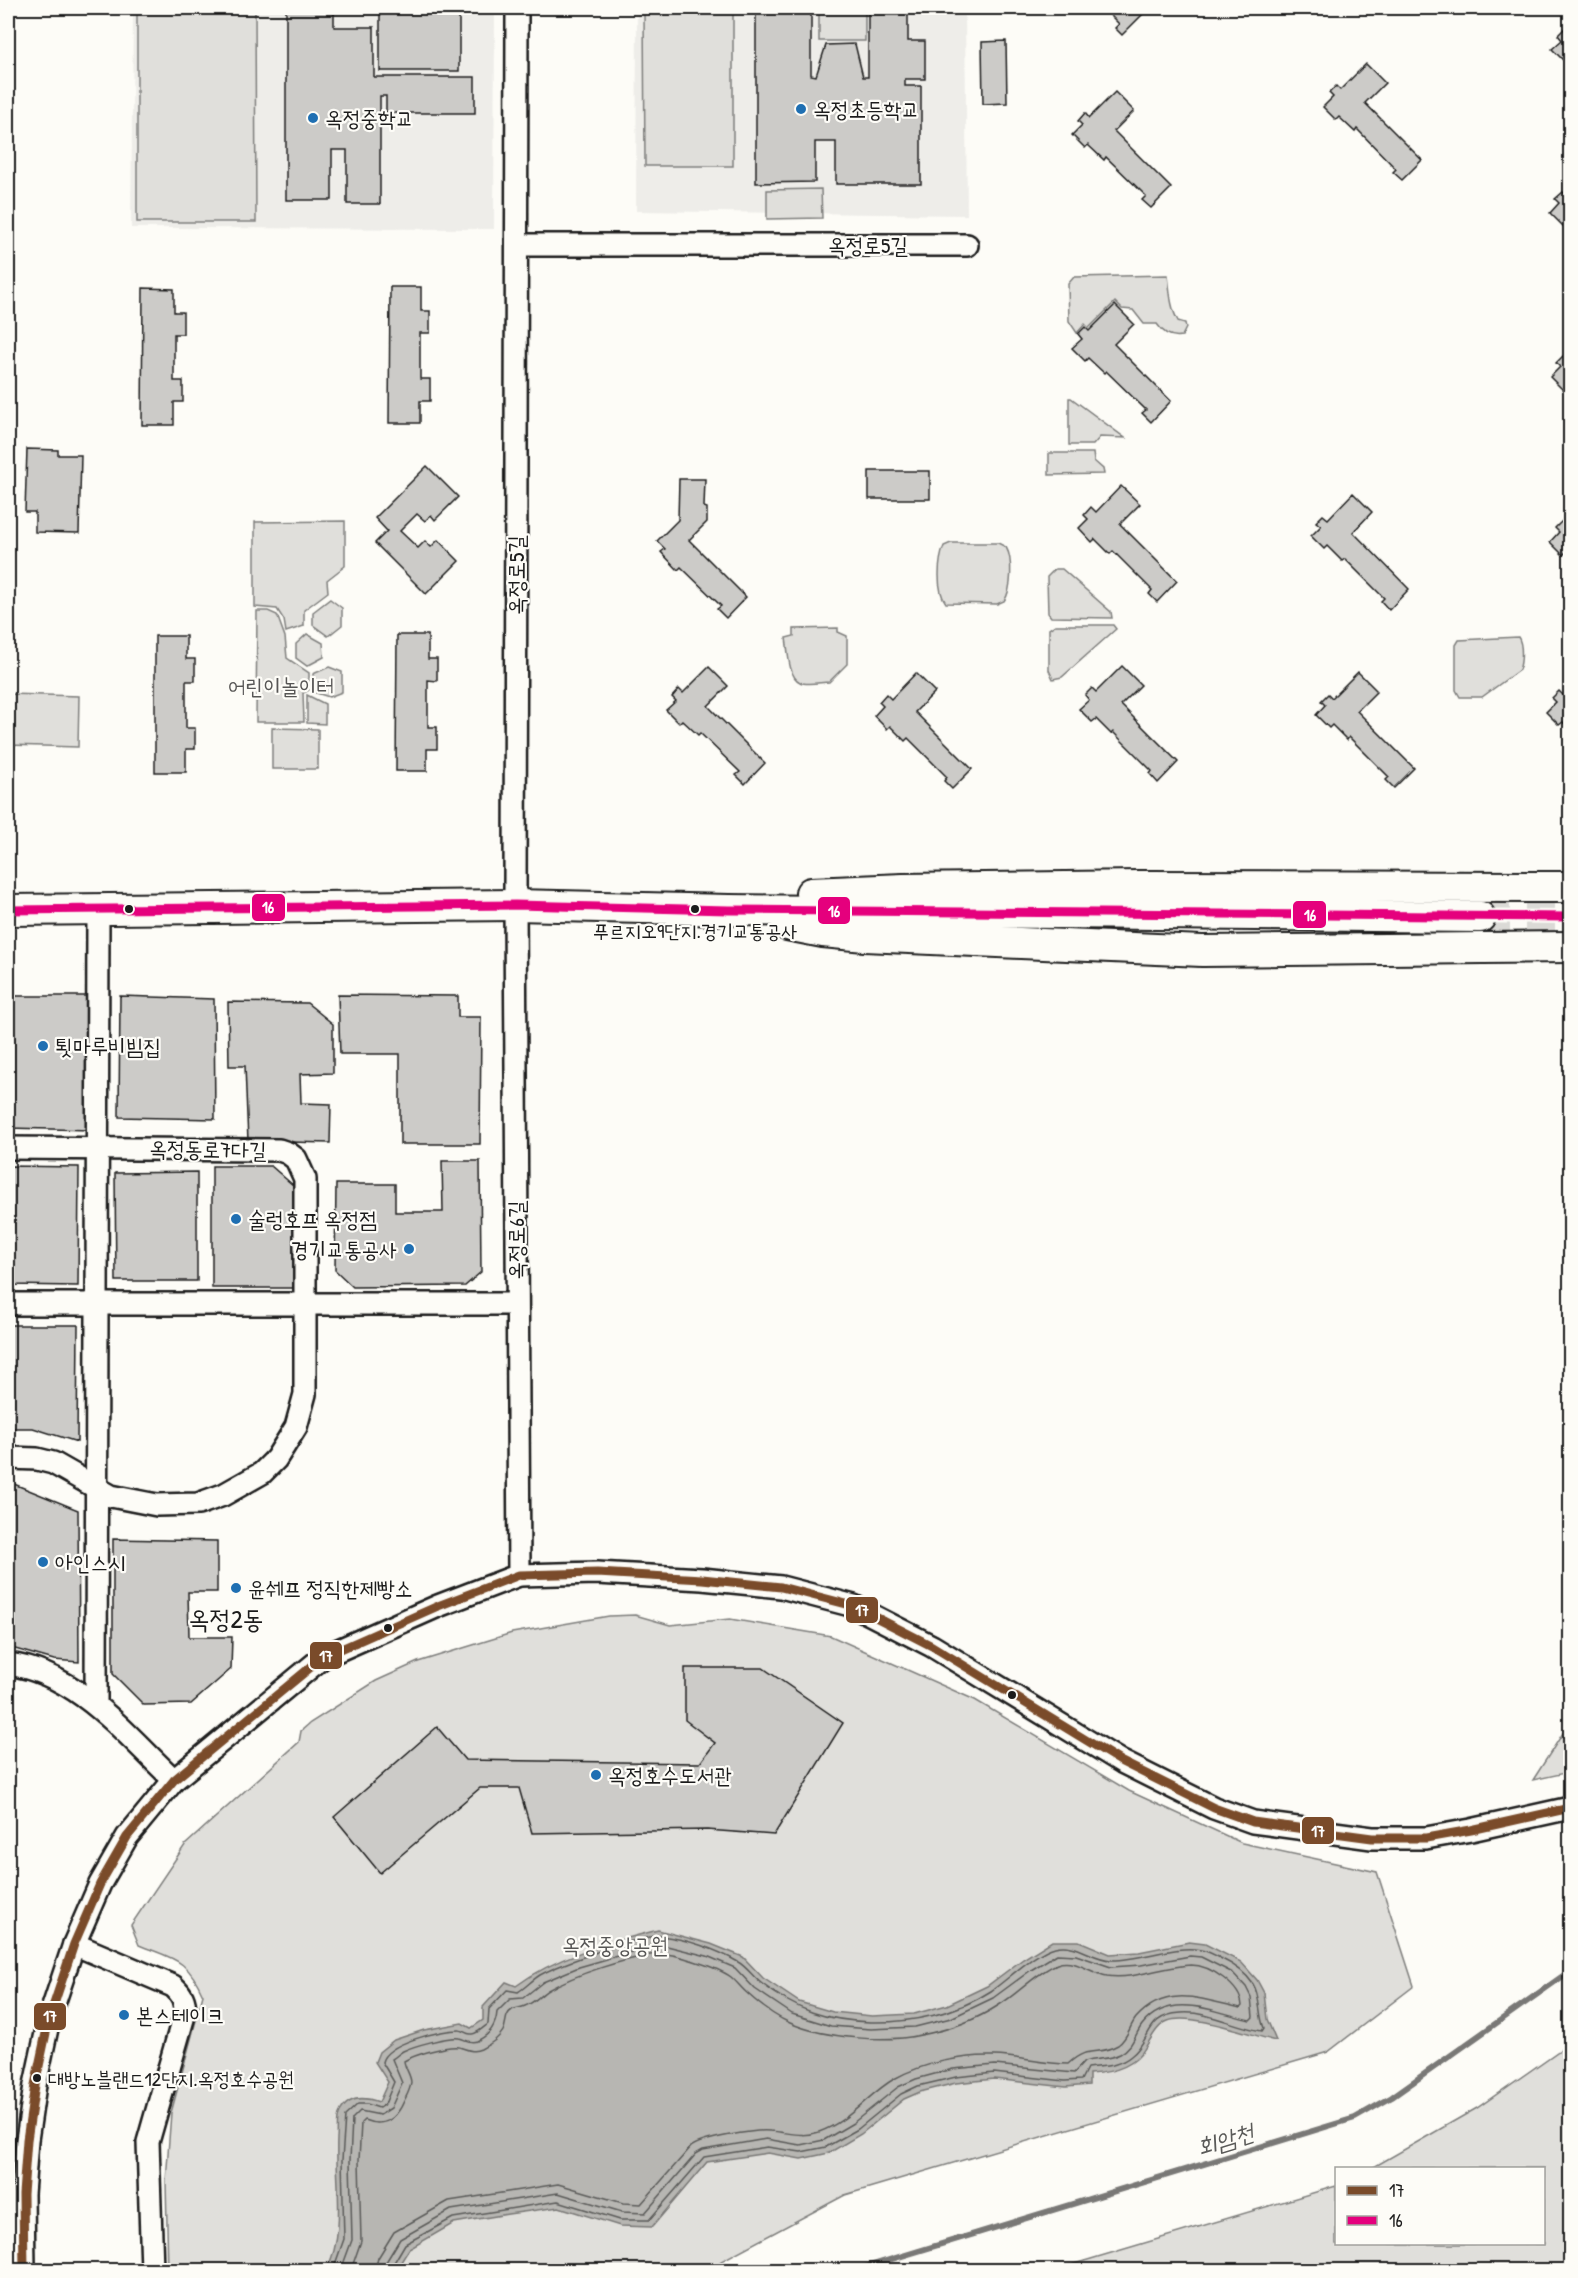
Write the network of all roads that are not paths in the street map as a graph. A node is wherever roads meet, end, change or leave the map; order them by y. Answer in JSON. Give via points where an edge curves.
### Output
{"nodes":[{"id":1,"x":517,"y":8,"type":"edge"},
{"id":2,"x":517,"y":245,"type":"junction"},
{"id":3,"x":967,"y":245,"type":"dead end"},
{"id":4,"x":1568,"y":888,"type":"edge"},
{"id":5,"x":514,"y":905,"type":"junction"},
{"id":6,"x":98,"y":909,"type":"junction"},
{"id":7,"x":8,"y":910,"type":"edge"},
{"id":8,"x":729,"y":910,"type":"junction"},
{"id":9,"x":1480,"y":917,"type":"tunnel mouth"},
{"id":10,"x":1570,"y":946,"type":"edge"},
{"id":11,"x":98,"y":1147,"type":"junction"},
{"id":12,"x":8,"y":1148,"type":"edge"},
{"id":13,"x":97,"y":1303,"type":"junction"},
{"id":14,"x":305,"y":1303,"type":"junction"},
{"id":15,"x":516,"y":1304,"type":"junction"},
{"id":16,"x":8,"y":1305,"type":"edge"},
{"id":17,"x":8,"y":1458,"type":"edge"},
{"id":18,"x":95,"y":1487,"type":"junction"},
{"id":19,"x":519,"y":1575,"type":"junction"},
{"id":20,"x":8,"y":1664,"type":"edge"},
{"id":21,"x":96,"y":1705,"type":"junction"},
{"id":22,"x":174,"y":1780,"type":"junction"},
{"id":23,"x":1570,"y":1808,"type":"edge"},
{"id":24,"x":74,"y":1944,"type":"junction"},
{"id":25,"x":24,"y":2271,"type":"edge"},
{"id":26,"x":152,"y":2271,"type":"edge"}],
"edges":[{"from":1,"to":2,"type":"street","name":"옥정로5길"},
{"from":2,"to":3,"type":"street","name":"옥정로5길"},
{"from":2,"to":5,"type":"street","name":"옥정로5길"},
{"from":4,"to":8,"type":"main road","via":[[892,889],[794,895]]},
{"from":5,"to":6,"type":"main road"},
{"from":5,"to":8,"type":"main road"},
{"from":5,"to":15,"type":"street","name":"옥정로6길"},
{"from":6,"to":7,"type":"main road"},
{"from":6,"to":11,"type":"street"},
{"from":8,"to":9,"type":"main road"},
{"from":8,"to":10,"type":"main road","via":[[813,930],[855,935],[1191,951]]},
{"from":11,"to":12,"type":"street","name":"옥정동로7다길"},
{"from":11,"to":13,"type":"street"},
{"from":11,"to":14,"type":"street","name":"옥정동로7다길","via":[[279,1150],[296,1159],[305,1179]]},
{"from":13,"to":14,"type":"street"},
{"from":13,"to":16,"type":"street"},
{"from":13,"to":18,"type":"street"},
{"from":14,"to":15,"type":"street"},
{"from":14,"to":18,"type":"street","name":"옥정동로7다길","via":[[305,1394],[296,1427],[262,1473],[223,1495],[191,1504],[158,1505],[111,1496]]},
{"from":15,"to":19,"type":"street","name":"옥정로6길"},
{"from":17,"to":18,"type":"street","name":"옥정동로7다길","via":[[52,1463]]},
{"from":18,"to":21,"type":"street"},
{"from":19,"to":22,"type":"street","via":[[323,1657]]},
{"from":19,"to":23,"type":"street","via":[[702,1579],[781,1587],[854,1606],[932,1646],[1122,1762],[1214,1808],[1253,1822],[1372,1838],[1426,1838]]},
{"from":20,"to":21,"type":"street","via":[[25,1666],[66,1684]]},
{"from":21,"to":22,"type":"street"},
{"from":22,"to":24,"type":"street","via":[[127,1837],[100,1884]]},
{"from":24,"to":25,"type":"street","via":[[49,2019],[34,2085],[23,2194]]},
{"from":24,"to":26,"type":"street","via":[[173,1986],[185,2003],[148,2142]]}]}
